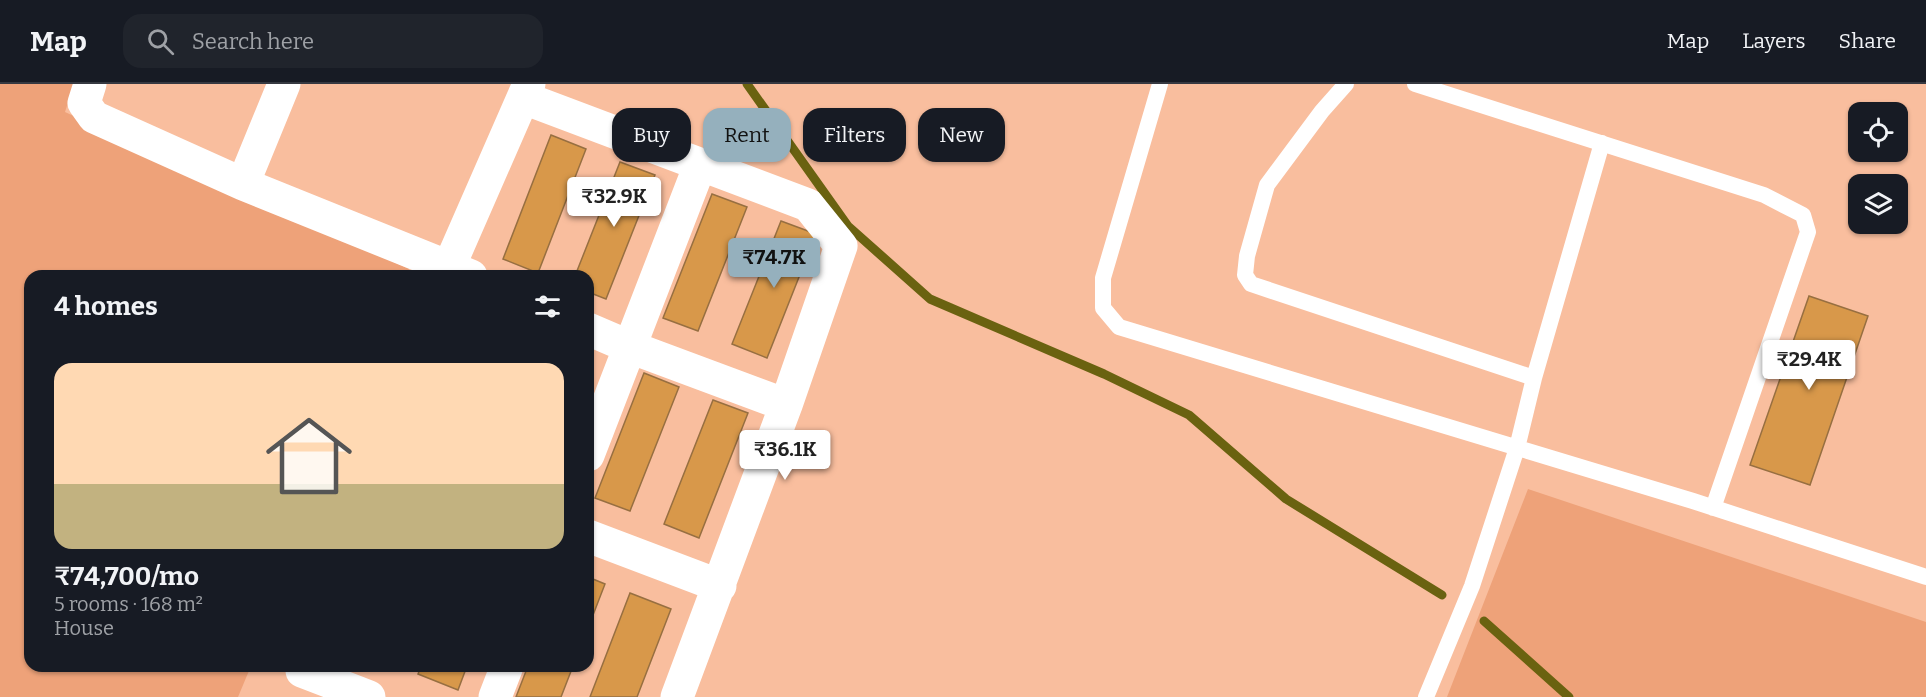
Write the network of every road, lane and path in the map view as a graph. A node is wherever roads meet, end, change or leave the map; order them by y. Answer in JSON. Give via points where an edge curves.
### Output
{"nodes":[{"id":1,"x":90,"y":84,"type":"edge"},
{"id":2,"x":284,"y":84,"type":"edge"},
{"id":3,"x":1160,"y":84,"type":"edge"},
{"id":4,"x":1346,"y":84,"type":"edge"},
{"id":5,"x":1414,"y":84,"type":"edge"},
{"id":6,"x":526,"y":91,"type":"edge"},
{"id":7,"x":1602,"y":143,"type":"junction"},
{"id":8,"x":700,"y":165,"type":"junction"},
{"id":9,"x":243,"y":184,"type":"junction"},
{"id":10,"x":448,"y":270,"type":"edge"},
{"id":11,"x":456,"y":270,"type":"edge"},
{"id":12,"x":594,"y":332,"type":"edge"},
{"id":13,"x":630,"y":347,"type":"junction"},
{"id":14,"x":1534,"y":378,"type":"junction"},
{"id":15,"x":786,"y":405,"type":"junction"},
{"id":16,"x":594,"y":440,"type":"edge"},
{"id":17,"x":1517,"y":448,"type":"junction"},
{"id":18,"x":1713,"y":508,"type":"junction"},
{"id":19,"x":594,"y":538,"type":"edge"},
{"id":20,"x":1926,"y":577,"type":"edge"},
{"id":21,"x":720,"y":586,"type":"junction"},
{"id":22,"x":505,"y":672,"type":"edge"},
{"id":23,"x":300,"y":678,"type":"edge"},
{"id":24,"x":369,"y":697,"type":"edge"},
{"id":25,"x":495,"y":697,"type":"edge"},
{"id":26,"x":677,"y":697,"type":"edge"},
{"id":27,"x":1426,"y":697,"type":"edge"}],
"edges":[{"from":1,"to":9,"type":"street","via":[[84,103],[94,117]]},
{"from":2,"to":9,"type":"street"},
{"from":3,"to":17,"type":"lane","via":[[1103,278],[1102,308],[1119,327]]},
{"from":4,"to":14,"type":"lane","via":[[1268,185],[1245,275],[1251,284]]},
{"from":5,"to":7,"type":"lane"},
{"from":6,"to":8,"type":"street"},
{"from":6,"to":11,"type":"street"},
{"from":7,"to":14,"type":"lane"},
{"from":7,"to":18,"type":"lane","via":[[1764,195],[1803,215],[1808,231]]},
{"from":8,"to":13,"type":"street"},
{"from":8,"to":15,"type":"street","via":[[808,205],[841,246]]},
{"from":9,"to":10,"type":"street"},
{"from":12,"to":13,"type":"street"},
{"from":13,"to":15,"type":"street"},
{"from":13,"to":16,"type":"street"},
{"from":14,"to":17,"type":"lane"},
{"from":15,"to":21,"type":"street"},
{"from":17,"to":18,"type":"lane"},
{"from":17,"to":27,"type":"lane","via":[[1473,586]]},
{"from":18,"to":20,"type":"lane"},
{"from":19,"to":21,"type":"street"},
{"from":21,"to":26,"type":"street"},
{"from":22,"to":25,"type":"street"},
{"from":23,"to":24,"type":"street"}]}
